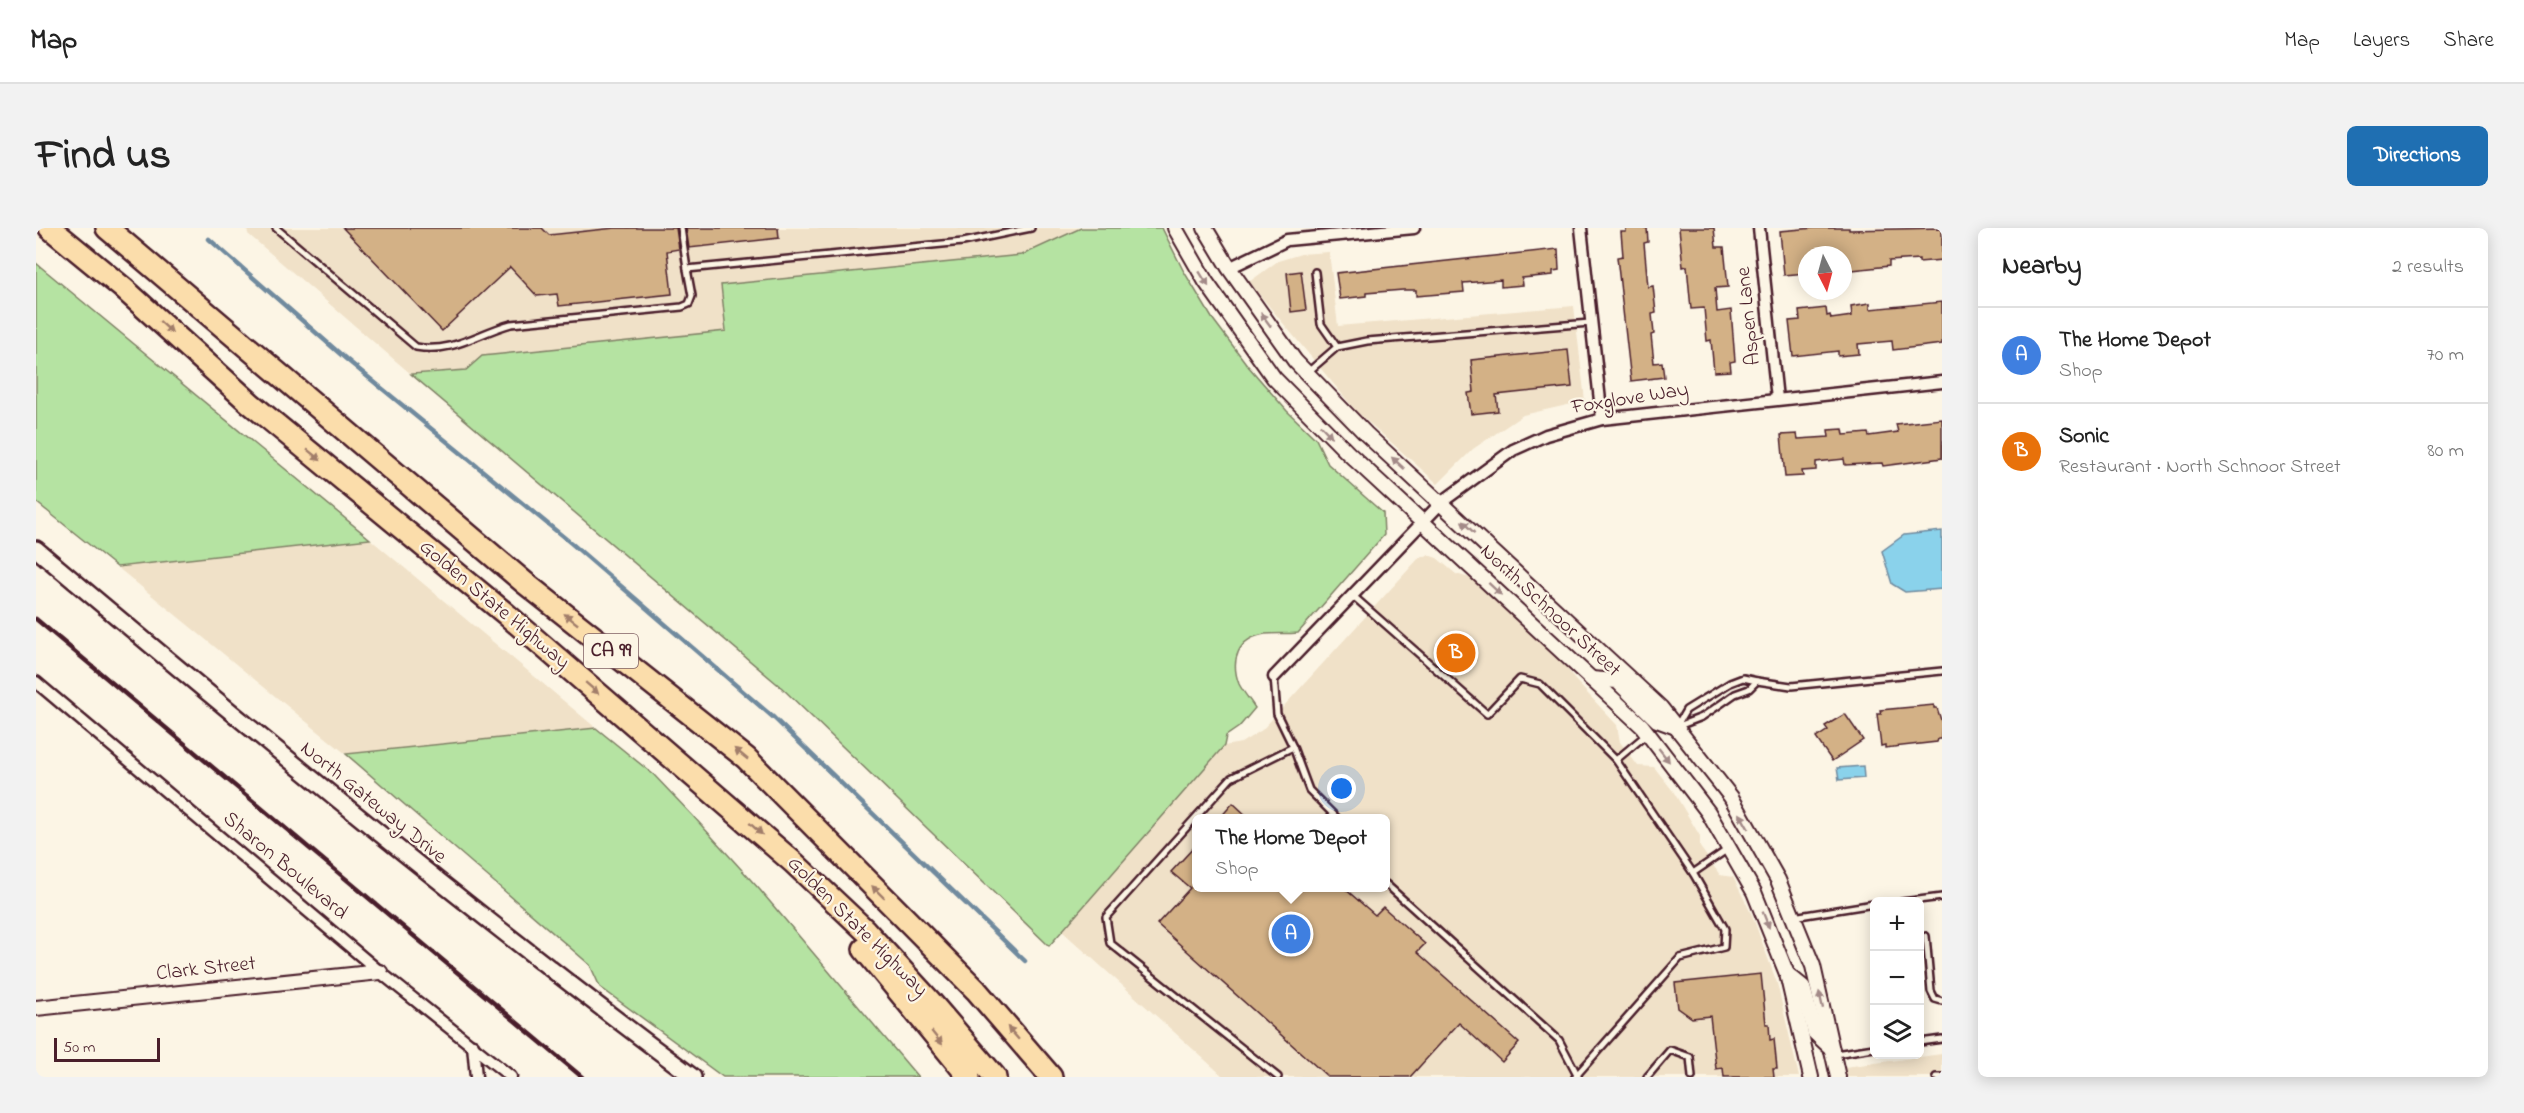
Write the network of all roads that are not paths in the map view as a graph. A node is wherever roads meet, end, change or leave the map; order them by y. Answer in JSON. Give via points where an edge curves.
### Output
{"nodes":[{"id":1,"x":40,"y":228,"type":"edge"},
{"id":2,"x":50,"y":228,"type":"edge"},
{"id":3,"x":106,"y":228,"type":"edge"},
{"id":4,"x":117,"y":228,"type":"edge"},
{"id":5,"x":276,"y":228,"type":"edge"},
{"id":6,"x":681,"y":228,"type":"edge"},
{"id":7,"x":1030,"y":228,"type":"edge"},
{"id":8,"x":1175,"y":228,"type":"edge"},
{"id":9,"x":1205,"y":228,"type":"edge"},
{"id":10,"x":1414,"y":228,"type":"edge"},
{"id":11,"x":1581,"y":228,"type":"edge"},
{"id":12,"x":1759,"y":228,"type":"edge"},
{"id":13,"x":141,"y":256,"type":"junction"},
{"id":14,"x":1229,"y":268,"type":"junction"},
{"id":15,"x":687,"y":269,"type":"junction"},
{"id":16,"x":1315,"y":272,"type":"dead end"},
{"id":17,"x":123,"y":288,"type":"junction"},
{"id":18,"x":1590,"y":323,"type":"junction"},
{"id":19,"x":1337,"y":347,"type":"junction"},
{"id":20,"x":1307,"y":373,"type":"junction"},
{"id":21,"x":1942,"y":382,"type":"edge"},
{"id":22,"x":1778,"y":399,"type":"junction"},
{"id":23,"x":1602,"y":419,"type":"junction"},
{"id":24,"x":1442,"y":502,"type":"junction"},
{"id":25,"x":1422,"y":520,"type":"junction"},
{"id":26,"x":36,"y":549,"type":"edge"},
{"id":27,"x":1352,"y":595,"type":"junction"},
{"id":28,"x":1942,"y":671,"type":"edge"},
{"id":29,"x":1274,"y":677,"type":"joint"},
{"id":30,"x":1591,"y":679,"type":"junction"},
{"id":31,"x":1756,"y":681,"type":"junction"},
{"id":32,"x":36,"y":682,"type":"edge"},
{"id":33,"x":1676,"y":727,"type":"junction"},
{"id":34,"x":1647,"y":734,"type":"junction"},
{"id":35,"x":1293,"y":747,"type":"junction"},
{"id":36,"x":1616,"y":760,"type":"junction"},
{"id":37,"x":1199,"y":814,"type":"edge"},
{"id":38,"x":1332,"y":814,"type":"edge"},
{"id":39,"x":1192,"y":821,"type":"edge"},
{"id":40,"x":1729,"y":849,"type":"junction"},
{"id":41,"x":794,"y":862,"type":"junction"},
{"id":42,"x":1694,"y":873,"type":"junction"},
{"id":43,"x":1390,"y":888,"type":"edge"},
{"id":44,"x":1942,"y":897,"type":"edge"},
{"id":45,"x":1924,"y":899,"type":"edge"},
{"id":46,"x":1870,"y":905,"type":"edge"},
{"id":47,"x":1793,"y":917,"type":"junction"},
{"id":48,"x":1926,"y":936,"type":"dead end"},
{"id":49,"x":380,"y":972,"type":"junction"},
{"id":50,"x":1787,"y":974,"type":"junction"},
{"id":51,"x":1942,"y":1001,"type":"edge"},
{"id":52,"x":36,"y":1008,"type":"edge"},
{"id":53,"x":1942,"y":1039,"type":"edge"},
{"id":54,"x":1924,"y":1041,"type":"edge"},
{"id":55,"x":473,"y":1045,"type":"junction"},
{"id":56,"x":1870,"y":1048,"type":"edge"},
{"id":57,"x":1833,"y":1052,"type":"junction"},
{"id":58,"x":1577,"y":1076,"type":"edge"},
{"id":59,"x":476,"y":1077,"type":"edge"},
{"id":60,"x":511,"y":1077,"type":"edge"},
{"id":61,"x":693,"y":1077,"type":"edge"},
{"id":62,"x":969,"y":1077,"type":"edge"},
{"id":63,"x":995,"y":1077,"type":"edge"},
{"id":64,"x":1051,"y":1077,"type":"edge"},
{"id":65,"x":1278,"y":1077,"type":"edge"},
{"id":66,"x":1647,"y":1077,"type":"edge"},
{"id":67,"x":1692,"y":1077,"type":"edge"},
{"id":68,"x":1811,"y":1077,"type":"edge"},
{"id":69,"x":1838,"y":1077,"type":"edge"},
{"id":70,"x":1936,"y":1077,"type":"edge"},
{"id":71,"x":1942,"y":1077,"type":"edge"}],
"edges":[{"from":1,"to":17,"type":"highway"},
{"from":2,"to":17,"type":"highway","name":"Golden State Highway","number":"CA 99"},
{"from":3,"to":13,"type":"highway","name":"Golden State Highway","number":"CA 99"},
{"from":4,"to":13,"type":"highway"},
{"from":5,"to":15,"type":"lane","via":[[416,347],[424,349],[467,342],[511,324],[682,307],[692,296]]},
{"from":6,"to":15,"type":"lane"},
{"from":7,"to":15,"type":"lane","via":[[963,242]]},
{"from":8,"to":25,"type":"street","name":"North Schnoor Street","one_way":true,"via":[[1206,282],[1274,378]]},
{"from":9,"to":14,"type":"street","name":"North Schnoor Street"},
{"from":10,"to":14,"type":"street","via":[[1287,240]]},
{"from":11,"to":18,"type":"street"},
{"from":12,"to":22,"type":"street","name":"Aspen Lane"},
{"from":64,"to":13,"type":"highway","name":"Golden State Highway","number":"CA 99","one_way":true,"via":[[975,990],[746,758],[525,583]]},
{"from":20,"to":14,"type":"street","name":"North Schnoor Street","one_way":true},
{"from":16,"to":19,"type":"lane","via":[[1321,324]]},
{"from":17,"to":41,"type":"highway","name":"Golden State Highway","number":"CA 99","one_way":true,"via":[[250,403],[506,614]]},
{"from":18,"to":19,"type":"lane","via":[[1367,341]]},
{"from":18,"to":23,"type":"street"},
{"from":19,"to":20,"type":"lane"},
{"from":24,"to":20,"type":"street","name":"North Schnoor Street","one_way":true,"via":[[1366,434]]},
{"from":21,"to":22,"type":"street","name":"Foxglove Way"},
{"from":22,"to":23,"type":"street","name":"Foxglove Way"},
{"from":23,"to":24,"type":"street","name":"Foxglove Way","via":[[1546,435],[1513,450]]},
{"from":24,"to":25,"type":"street","name":"Foxglove Way"},
{"from":33,"to":24,"type":"street","name":"North Schnoor Street","one_way":true,"via":[[1661,708]]},
{"from":25,"to":27,"type":"street","name":"Foxglove Way"},
{"from":25,"to":30,"type":"street","name":"North Schnoor Street","one_way":true},
{"from":26,"to":61,"type":"main road","name":"North Gateway Drive","via":[[434,879]]},
{"from":27,"to":29,"type":"street","name":"Foxglove Way"},
{"from":27,"to":36,"type":"lane","via":[[1487,714],[1520,679],[1540,684]]},
{"from":28,"to":31,"type":"lane","via":[[1791,686]]},
{"from":29,"to":35,"type":"lane","via":[[1277,714]]},
{"from":30,"to":33,"type":"street","via":[[1617,681],[1657,720]]},
{"from":30,"to":34,"type":"street","name":"North Schnoor Street"},
{"from":31,"to":33,"type":"lane","via":[[1701,717]]},
{"from":31,"to":33,"type":"lane","via":[[1743,678],[1730,683],[1686,710]]},
{"from":32,"to":49,"type":"street","name":"Sharon Boulevard"},
{"from":47,"to":33,"type":"street","name":"North Schnoor Street","one_way":true,"via":[[1778,880],[1731,797]]},
{"from":34,"to":36,"type":"lane"},
{"from":34,"to":40,"type":"street","name":"North Schnoor Street","one_way":true,"via":[[1708,812]]},
{"from":35,"to":37,"type":"lane","via":[[1231,778]]},
{"from":35,"to":38,"type":"lane","via":[[1309,790]]},
{"from":36,"to":42,"type":"lane"},
{"from":39,"to":65,"type":"lane","via":[[1106,917],[1110,943]]},
{"from":40,"to":42,"type":"lane"},
{"from":40,"to":50,"type":"street","name":"North Schnoor Street","one_way":true,"via":[[1754,891]]},
{"from":41,"to":62,"type":"highway","one_way":true},
{"from":41,"to":63,"type":"highway","name":"Golden State Highway","number":"CA 99","via":[[865,930]]},
{"from":42,"to":58,"type":"lane","via":[[1725,929],[1724,947],[1680,958]]},
{"from":43,"to":58,"type":"lane","via":[[1559,1040]]},
{"from":44,"to":45,"type":"lane"},
{"from":46,"to":47,"type":"lane"},
{"from":57,"to":47,"type":"street","name":"North Schnoor Street","one_way":true,"via":[[1813,966]]},
{"from":48,"to":51,"type":"lane","via":[[1931,991],[1935,999]]},
{"from":49,"to":52,"type":"street","name":"Clark Street"},
{"from":49,"to":55,"type":"street","name":"Sharon Boulevard"},
{"from":50,"to":57,"type":"street","via":[[1803,987],[1815,1033]]},
{"from":50,"to":68,"type":"street","name":"North Schnoor Street"},
{"from":53,"to":54,"type":"lane"},
{"from":55,"to":59,"type":"street"},
{"from":55,"to":60,"type":"street","name":"Sharon Boulevard"},
{"from":56,"to":57,"type":"lane"},
{"from":57,"to":69,"type":"street","name":"North Schnoor Street"},
{"from":66,"to":67,"type":"lane","via":[[1671,1050],[1690,1058]]},
{"from":70,"to":71,"type":"lane"}]}
